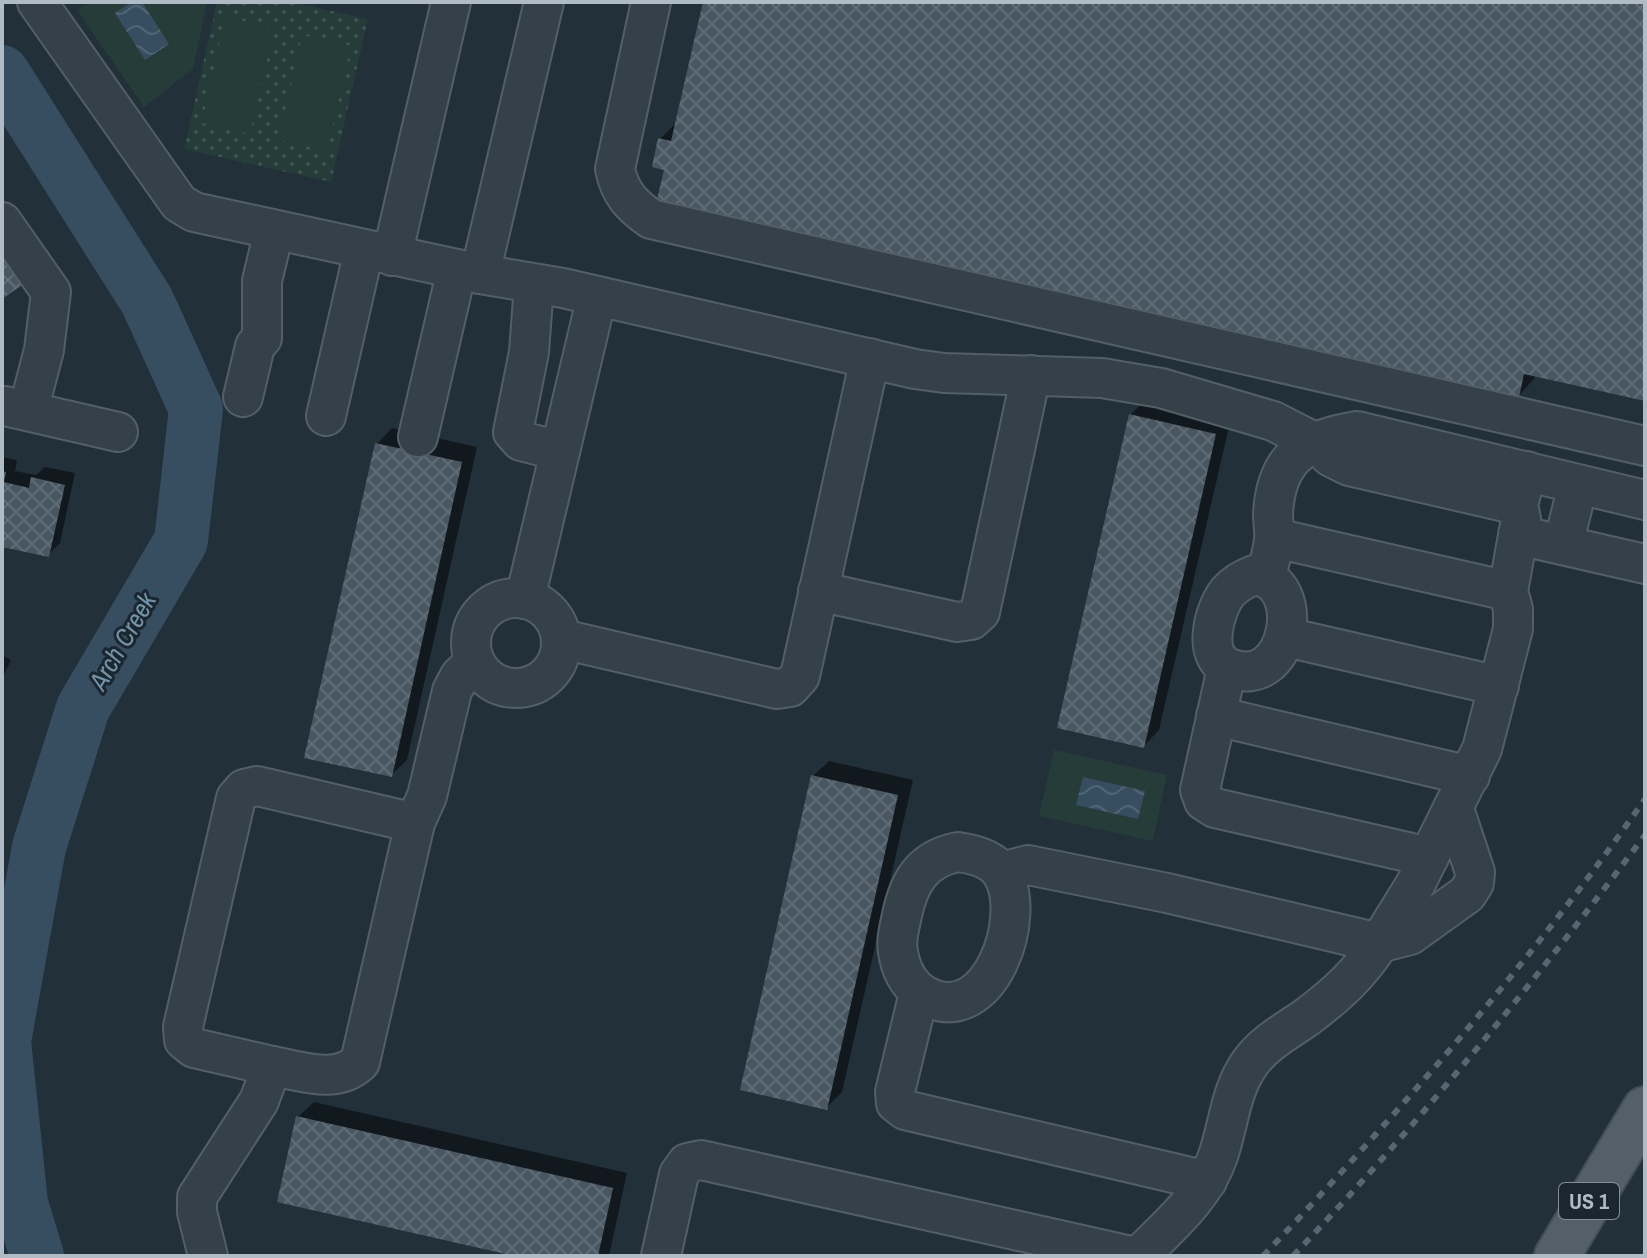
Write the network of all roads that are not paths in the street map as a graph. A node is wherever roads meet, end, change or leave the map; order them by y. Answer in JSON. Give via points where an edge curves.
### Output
{"nodes":[{"id":1,"x":37,"y":2,"type":"edge"},
{"id":2,"x":451,"y":2,"type":"edge"},
{"id":3,"x":544,"y":2,"type":"edge"},
{"id":4,"x":651,"y":2,"type":"edge"},
{"id":5,"x":2,"y":222,"type":"edge"},
{"id":6,"x":274,"y":231,"type":"junction"},
{"id":7,"x":378,"y":253,"type":"junction"},
{"id":8,"x":469,"y":272,"type":"junction"},
{"id":9,"x":534,"y":285,"type":"junction"},
{"id":10,"x":597,"y":296,"type":"junction"},
{"id":11,"x":870,"y":358,"type":"junction"},
{"id":12,"x":1031,"y":375,"type":"junction"},
{"id":13,"x":243,"y":397,"type":"dead end"},
{"id":14,"x":15,"y":409,"type":"edge"},
{"id":15,"x":326,"y":416,"type":"dead end"},
{"id":16,"x":118,"y":432,"type":"dead end"},
{"id":17,"x":418,"y":437,"type":"dead end"},
{"id":18,"x":1316,"y":443,"type":"junction"},
{"id":19,"x":1645,"y":446,"type":"edge"},
{"id":20,"x":560,"y":451,"type":"junction"},
{"id":21,"x":1524,"y":496,"type":"junction"},
{"id":22,"x":1645,"y":500,"type":"edge"},
{"id":23,"x":1573,"y":505,"type":"junction"},
{"id":24,"x":1645,"y":509,"type":"edge"},
{"id":25,"x":1275,"y":538,"type":"junction"},
{"id":26,"x":1563,"y":545,"type":"junction"},
{"id":27,"x":1645,"y":564,"type":"edge"},
{"id":28,"x":1266,"y":576,"type":"junction"},
{"id":29,"x":818,"y":591,"type":"junction"},
{"id":30,"x":1508,"y":591,"type":"junction"},
{"id":31,"x":525,"y":599,"type":"junction"},
{"id":32,"x":1286,"y":637,"type":"junction"},
{"id":33,"x":562,"y":639,"type":"junction"},
{"id":34,"x":475,"y":662,"type":"junction"},
{"id":35,"x":1227,"y":668,"type":"junction"},
{"id":36,"x":1499,"y":686,"type":"junction"},
{"id":37,"x":1216,"y":716,"type":"junction"},
{"id":38,"x":1462,"y":792,"type":"junction"},
{"id":39,"x":415,"y":823,"type":"junction"},
{"id":40,"x":1429,"y":857,"type":"junction"},
{"id":41,"x":1001,"y":872,"type":"junction"},
{"id":42,"x":1379,"y":943,"type":"junction"},
{"id":43,"x":919,"y":993,"type":"junction"},
{"id":44,"x":272,"y":1066,"type":"junction"},
{"id":45,"x":1645,"y":1109,"type":"edge"},
{"id":46,"x":1633,"y":1154,"type":"edge"},
{"id":47,"x":1207,"y":1181,"type":"junction"},
{"id":48,"x":212,"y":1255,"type":"edge"},
{"id":49,"x":661,"y":1256,"type":"edge"},
{"id":50,"x":1131,"y":1256,"type":"edge"},
{"id":51,"x":1139,"y":1256,"type":"edge"},
{"id":52,"x":1557,"y":1256,"type":"edge"}],
"edges":[{"from":1,"to":6,"type":"street","via":[[179,203],[194,212]]},
{"from":2,"to":7,"type":"street"},
{"from":3,"to":8,"type":"street"},
{"from":4,"to":19,"type":"street","via":[[615,169],[619,188],[651,219]]},
{"from":5,"to":14,"type":"street","via":[[51,292],[44,350]]},
{"from":6,"to":7,"type":"street"},
{"from":6,"to":13,"type":"street","via":[[262,281],[262,338],[255,346]]},
{"from":7,"to":8,"type":"street"},
{"from":7,"to":15,"type":"street"},
{"from":8,"to":9,"type":"street"},
{"from":8,"to":17,"type":"street"},
{"from":9,"to":10,"type":"street"},
{"from":9,"to":20,"type":"street","via":[[529,352],[513,432],[521,441]]},
{"from":10,"to":11,"type":"street"},
{"from":10,"to":20,"type":"street"},
{"from":11,"to":12,"type":"street","via":[[944,373]]},
{"from":11,"to":29,"type":"street"},
{"from":12,"to":18,"type":"street","via":[[1102,378],[1161,388],[1273,421]]},
{"from":12,"to":29,"type":"street","via":[[980,612],[957,622]]},
{"from":14,"to":16,"type":"street"},
{"from":18,"to":21,"type":"street","via":[[1349,466]]},
{"from":18,"to":25,"type":"street","via":[[1281,471]]},
{"from":20,"to":31,"type":"street"},
{"from":21,"to":22,"type":"street"},
{"from":21,"to":23,"type":"street"},
{"from":21,"to":26,"type":"street"},
{"from":21,"to":30,"type":"street"},
{"from":23,"to":24,"type":"street","via":[[1627,516]]},
{"from":23,"to":26,"type":"street"},
{"from":25,"to":28,"type":"street"},
{"from":25,"to":30,"type":"street"},
{"from":26,"to":27,"type":"street"},
{"from":28,"to":32,"type":"street","via":[[1283,597]]},
{"from":28,"to":35,"type":"street","via":[[1243,579],[1220,605],[1212,637],[1216,656]]},
{"from":29,"to":33,"type":"street","via":[[800,676],[790,687],[777,689]]},
{"from":30,"to":36,"type":"street","via":[[1513,629]]},
{"from":31,"to":33,"type":"street","via":[[550,613]]},
{"from":31,"to":34,"type":"street","via":[[497,602],[476,621],[471,634]]},
{"from":32,"to":35,"type":"street","via":[[1277,657],[1264,666],[1248,671]]},
{"from":32,"to":36,"type":"street"},
{"from":33,"to":34,"type":"street","via":[[556,665],[547,676],[522,688],[494,683]]},
{"from":34,"to":39,"type":"street","via":[[452,691],[427,796]]},
{"from":35,"to":37,"type":"street"},
{"from":36,"to":38,"type":"street","via":[[1482,749]]},
{"from":37,"to":38,"type":"street"},
{"from":37,"to":40,"type":"street","via":[[1200,790],[1204,801],[1215,808]]},
{"from":38,"to":40,"type":"street"},
{"from":38,"to":42,"type":"street","via":[[1474,883],[1467,894],[1410,935]]},
{"from":39,"to":44,"type":"street","via":[[360,1062],[336,1076]]},
{"from":39,"to":44,"type":"street","via":[[257,786],[236,798],[184,1040],[194,1048]]},
{"from":40,"to":42,"type":"street"},
{"from":41,"to":42,"type":"street","via":[[1028,865]]},
{"from":41,"to":43,"type":"street","via":[[1009,907],[999,966],[978,991],[961,1000],[933,1000]]},
{"from":41,"to":43,"type":"street","via":[[988,861],[958,852],[928,865],[907,890],[896,943],[907,978]]},
{"from":42,"to":47,"type":"street","via":[[1361,972],[1252,1060],[1233,1095]]},
{"from":43,"to":47,"type":"street","via":[[895,1092],[896,1103],[905,1110]]},
{"from":44,"to":48,"type":"street","via":[[259,1101],[197,1197]]},
{"from":45,"to":46,"type":"main road","number":"US 1"},
{"from":46,"to":52,"type":"main road","number":"US 1"},
{"from":47,"to":51,"type":"street"},
{"from":49,"to":50,"type":"street","via":[[679,1174],[687,1163],[701,1160]]}]}
